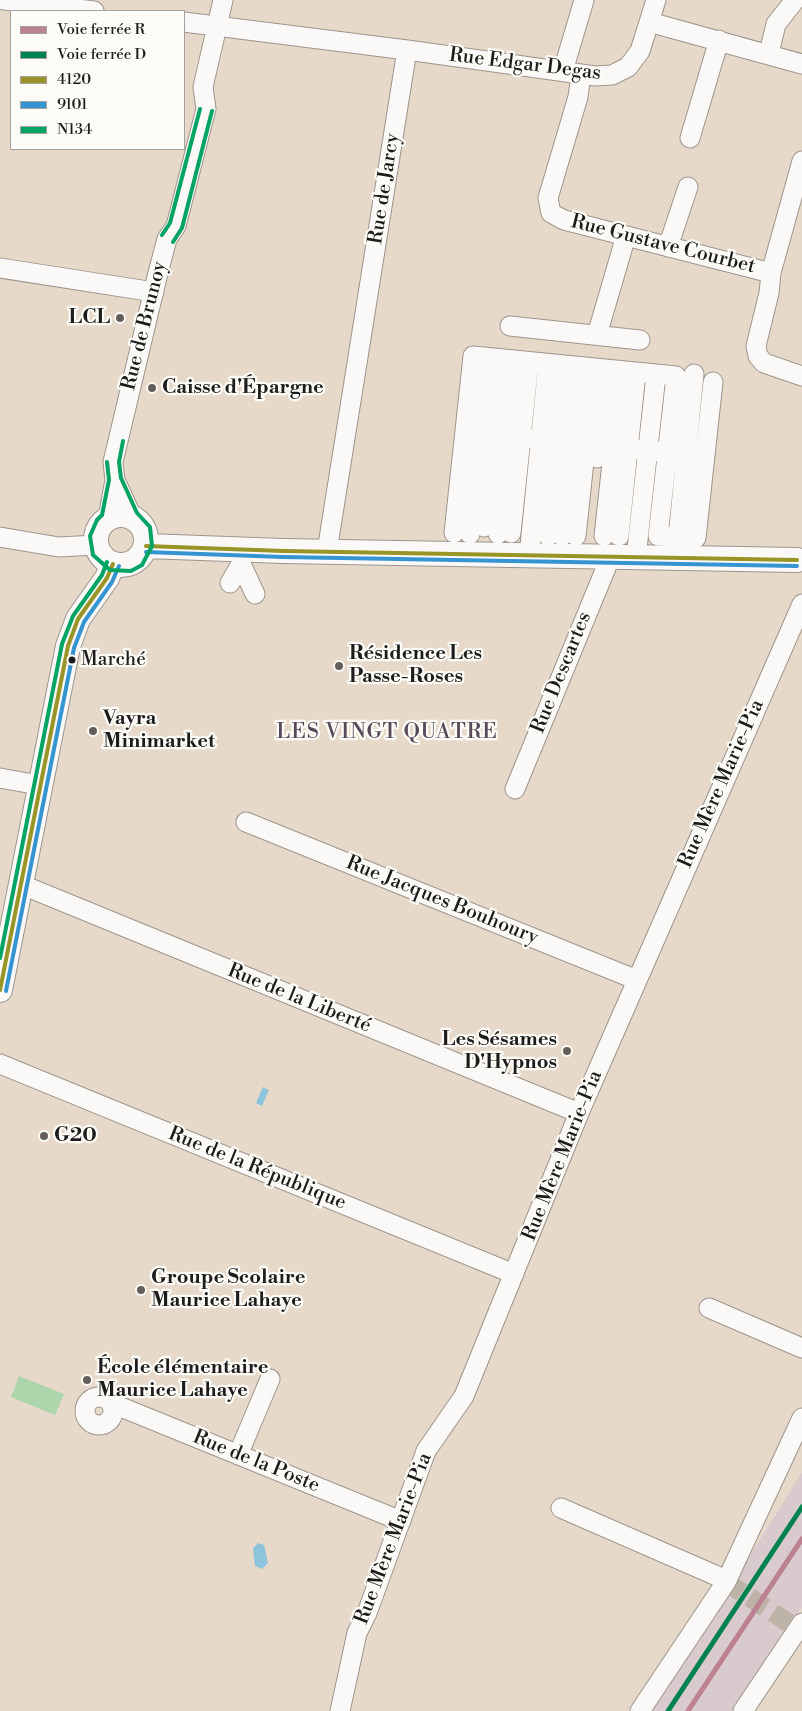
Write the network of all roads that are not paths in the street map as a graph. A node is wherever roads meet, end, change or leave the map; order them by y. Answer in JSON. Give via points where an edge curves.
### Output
{"nodes":[{"id":1,"x":4,"y":0,"type":"edge"},
{"id":2,"x":223,"y":0,"type":"edge"},
{"id":3,"x":584,"y":0,"type":"edge"},
{"id":4,"x":656,"y":0,"type":"edge"},
{"id":5,"x":795,"y":0,"type":"edge"},
{"id":6,"x":86,"y":10,"type":"edge"},
{"id":7,"x":185,"y":22,"type":"edge"},
{"id":8,"x":649,"y":22,"type":"junction"},
{"id":9,"x":222,"y":27,"type":"junction"},
{"id":10,"x":719,"y":40,"type":"junction"},
{"id":11,"x":407,"y":50,"type":"junction"},
{"id":12,"x":769,"y":53,"type":"junction"},
{"id":13,"x":802,"y":64,"type":"edge"},
{"id":14,"x":572,"y":72,"type":"junction"},
{"id":15,"x":690,"y":138,"type":"dead end"},
{"id":16,"x":802,"y":161,"type":"edge"},
{"id":17,"x":688,"y":187,"type":"dead end"},
{"id":18,"x":626,"y":236,"type":"junction"},
{"id":19,"x":668,"y":246,"type":"junction"},
{"id":20,"x":0,"y":268,"type":"edge"},
{"id":21,"x":771,"y":272,"type":"junction"},
{"id":22,"x":154,"y":292,"type":"junction"},
{"id":23,"x":510,"y":326,"type":"dead end"},
{"id":24,"x":597,"y":335,"type":"junction"},
{"id":25,"x":640,"y":340,"type":"dead end"},
{"id":26,"x":509,"y":360,"type":"junction"},
{"id":27,"x":593,"y":368,"type":"junction"},
{"id":28,"x":694,"y":374,"type":"dead end"},
{"id":29,"x":656,"y":376,"type":"junction"},
{"id":30,"x":802,"y":376,"type":"edge"},
{"id":31,"x":713,"y":382,"type":"dead end"},
{"id":32,"x":547,"y":441,"type":"junction"},
{"id":33,"x":648,"y":452,"type":"junction"},
{"id":34,"x":686,"y":455,"type":"junction"},
{"id":35,"x":115,"y":480,"type":"junction"},
{"id":36,"x":132,"y":517,"type":"junction"},
{"id":37,"x":108,"y":518,"type":"junction"},
{"id":38,"x":483,"y":532,"type":"junction"},
{"id":39,"x":0,"y":537,"type":"edge"},
{"id":40,"x":678,"y":537,"type":"dead end"},
{"id":41,"x":587,"y":539,"type":"junction"},
{"id":42,"x":96,"y":546,"type":"junction"},
{"id":43,"x":146,"y":546,"type":"junction"},
{"id":44,"x":327,"y":551,"type":"junction"},
{"id":45,"x":529,"y":556,"type":"junction"},
{"id":46,"x":241,"y":557,"type":"junction"},
{"id":47,"x":636,"y":558,"type":"junction"},
{"id":48,"x":800,"y":559,"type":"edge"},
{"id":49,"x":113,"y":564,"type":"junction"},
{"id":50,"x":230,"y":583,"type":"dead end"},
{"id":51,"x":254,"y":594,"type":"dead end"},
{"id":52,"x":802,"y":604,"type":"edge"},
{"id":53,"x":794,"y":637,"type":"edge"},
{"id":54,"x":0,"y":778,"type":"edge"},
{"id":55,"x":39,"y":785,"type":"junction"},
{"id":56,"x":515,"y":789,"type":"dead end"},
{"id":57,"x":246,"y":822,"type":"dead end"},
{"id":58,"x":20,"y":884,"type":"junction"},
{"id":59,"x":6,"y":922,"type":"edge"},
{"id":60,"x":3,"y":959,"type":"edge"},
{"id":61,"x":637,"y":980,"type":"junction"},
{"id":62,"x":0,"y":990,"type":"edge"},
{"id":63,"x":0,"y":1064,"type":"edge"},
{"id":64,"x":579,"y":1114,"type":"junction"},
{"id":65,"x":514,"y":1274,"type":"junction"},
{"id":66,"x":709,"y":1308,"type":"dead end"},
{"id":67,"x":802,"y":1348,"type":"edge"},
{"id":68,"x":270,"y":1379,"type":"dead end"},
{"id":69,"x":111,"y":1403,"type":"dead end"},
{"id":70,"x":802,"y":1418,"type":"edge"},
{"id":71,"x":238,"y":1455,"type":"junction"},
{"id":72,"x":561,"y":1508,"type":"dead end"},
{"id":73,"x":401,"y":1521,"type":"junction"},
{"id":74,"x":726,"y":1582,"type":"junction"},
{"id":75,"x":800,"y":1626,"type":"edge"},
{"id":76,"x":340,"y":1711,"type":"edge"},
{"id":77,"x":640,"y":1711,"type":"edge"},
{"id":78,"x":742,"y":1711,"type":"edge"}],
"edges":[{"from":1,"to":6,"type":"street"},
{"from":2,"to":9,"type":"street","name":"Rue de Brunoy"},
{"from":3,"to":14,"type":"street"},
{"from":4,"to":8,"type":"street","name":"Rue Edgar Degas"},
{"from":5,"to":12,"type":"street","via":[[776,24]]},
{"from":7,"to":9,"type":"street"},
{"from":8,"to":10,"type":"street"},
{"from":8,"to":14,"type":"street","name":"Rue Edgar Degas","via":[[640,51],[628,67],[612,75]]},
{"from":9,"to":11,"type":"street"},
{"from":9,"to":22,"type":"street","name":"Rue de Brunoy","via":[[203,87],[206,109],[176,226],[167,239]]},
{"from":10,"to":12,"type":"street"},
{"from":10,"to":15,"type":"street"},
{"from":11,"to":14,"type":"street","name":"Rue Edgar Degas"},
{"from":11,"to":44,"type":"street","name":"Rue de Jarcy"},
{"from":12,"to":13,"type":"street"},
{"from":14,"to":18,"type":"street","name":"Rue Gustave Courbet","via":[[578,97],[548,198],[551,214]]},
{"from":16,"to":21,"type":"street"},
{"from":17,"to":19,"type":"street"},
{"from":18,"to":19,"type":"street","name":"Rue Gustave Courbet"},
{"from":18,"to":24,"type":"street"},
{"from":19,"to":21,"type":"street","name":"Rue Gustave Courbet"},
{"from":20,"to":22,"type":"street"},
{"from":21,"to":30,"type":"street","via":[[756,346],[758,356],[764,363]]},
{"from":22,"to":35,"type":"street","name":"Rue de Brunoy","via":[[112,462]]},
{"from":23,"to":24,"type":"street"},
{"from":24,"to":25,"type":"street"},
{"from":26,"to":27,"type":"street"},
{"from":26,"to":32,"type":"street"},
{"from":26,"to":32,"type":"street"},
{"from":26,"to":32,"type":"street","via":[[473,356]]},
{"from":27,"to":29,"type":"street"},
{"from":27,"to":32,"type":"street"},
{"from":27,"to":32,"type":"street"},
{"from":27,"to":32,"type":"street"},
{"from":28,"to":34,"type":"street"},
{"from":29,"to":33,"type":"street"},
{"from":29,"to":34,"type":"street","via":[[676,376]]},
{"from":31,"to":34,"type":"street"},
{"from":32,"to":33,"type":"street"},
{"from":32,"to":38,"type":"street"},
{"from":32,"to":38,"type":"street"},
{"from":32,"to":38,"type":"street"},
{"from":32,"to":41,"type":"street"},
{"from":32,"to":41,"type":"street"},
{"from":32,"to":41,"type":"street"},
{"from":32,"to":45,"type":"street"},
{"from":33,"to":34,"type":"street"},
{"from":33,"to":47,"type":"street"},
{"from":34,"to":40,"type":"street"},
{"from":35,"to":36,"type":"street","name":"Rue de Brunoy"},
{"from":35,"to":37,"type":"street","name":"Rue de Brunoy"},
{"from":36,"to":37,"type":"main road"},
{"from":36,"to":43,"type":"main road","via":[[144,529]]},
{"from":37,"to":42,"type":"main road","via":[[98,530]]},
{"from":39,"to":42,"type":"street","via":[[59,547]]},
{"from":41,"to":45,"type":"main road"},
{"from":41,"to":47,"type":"main road"},
{"from":41,"to":56,"type":"street","name":"Rue Descartes"},
{"from":42,"to":49,"type":"main road","via":[[99,554]]},
{"from":43,"to":46,"type":"main road"},
{"from":43,"to":49,"type":"main road","via":[[137,561],[129,565]]},
{"from":44,"to":45,"type":"main road"},
{"from":44,"to":46,"type":"main road"},
{"from":46,"to":50,"type":"street"},
{"from":46,"to":51,"type":"street"},
{"from":47,"to":48,"type":"main road"},
{"from":49,"to":55,"type":"main road","via":[[78,619],[68,646]]},
{"from":52,"to":53,"type":"street","name":"Rue Mère Marie-Pia"},
{"from":53,"to":61,"type":"street","name":"Rue Mère Marie-Pia"},
{"from":54,"to":55,"type":"street"},
{"from":55,"to":58,"type":"main road"},
{"from":57,"to":61,"type":"street","name":"Rue Jacques Bouhoury"},
{"from":58,"to":59,"type":"main road"},
{"from":58,"to":64,"type":"street","name":"Rue de la Liberté"},
{"from":59,"to":60,"type":"main road"},
{"from":60,"to":62,"type":"main road"},
{"from":61,"to":64,"type":"street","name":"Rue Mère Marie-Pia"},
{"from":63,"to":65,"type":"street","name":"Rue de la République"},
{"from":64,"to":65,"type":"street","name":"Rue Mère Marie-Pia"},
{"from":65,"to":73,"type":"street","name":"Rue Mère Marie-Pia","via":[[464,1396],[426,1451]]},
{"from":66,"to":67,"type":"street"},
{"from":68,"to":71,"type":"street"},
{"from":69,"to":71,"type":"street","name":"Rue de la Poste"},
{"from":70,"to":74,"type":"street"},
{"from":71,"to":73,"type":"street","name":"Rue de la Poste"},
{"from":72,"to":74,"type":"street"},
{"from":73,"to":76,"type":"street","name":"Rue Mère Marie-Pia","via":[[368,1613],[357,1633]]},
{"from":74,"to":77,"type":"street"},
{"from":75,"to":78,"type":"street"}]}
